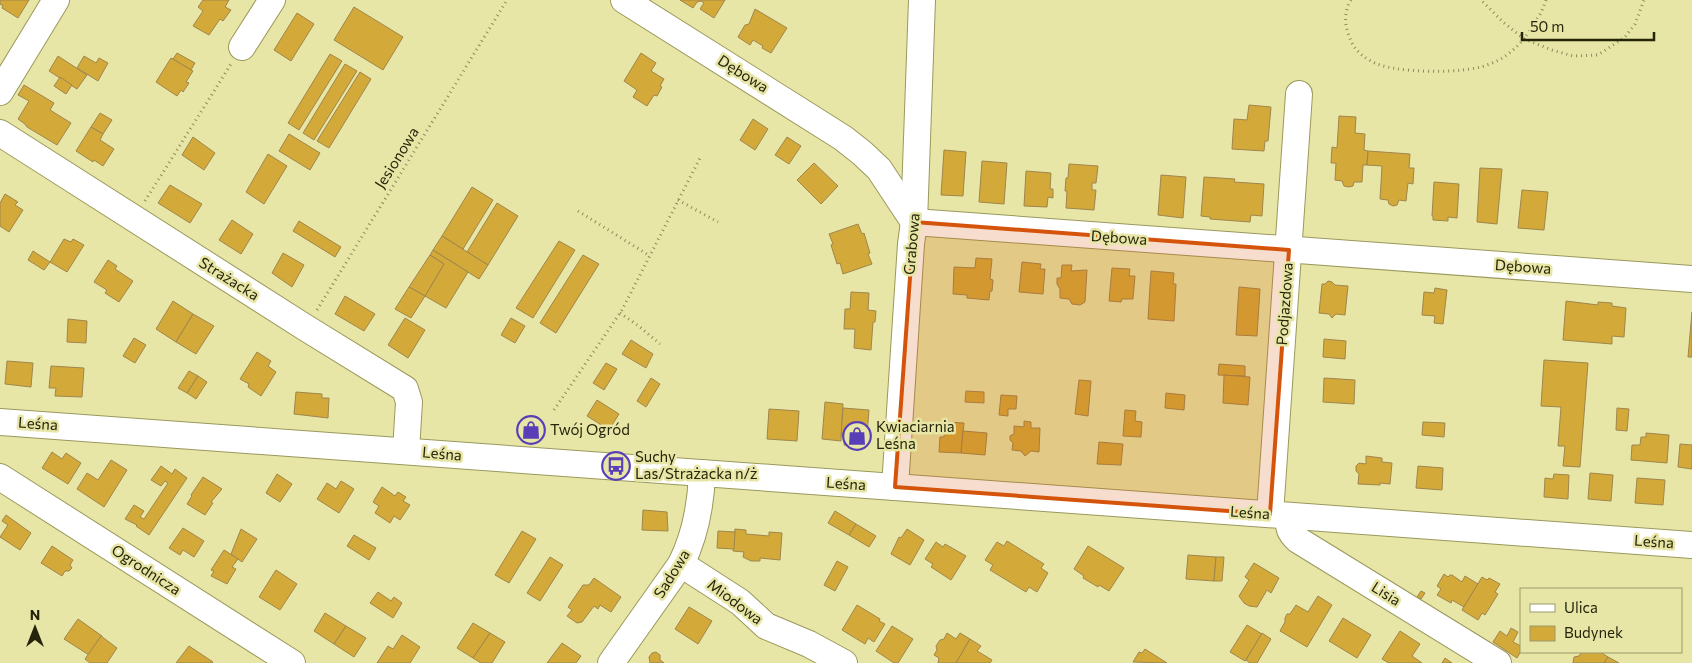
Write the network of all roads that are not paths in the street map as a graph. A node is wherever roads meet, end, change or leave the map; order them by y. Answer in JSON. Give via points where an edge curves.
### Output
{"nodes":[{"id":1,"x":56,"y":0,"type":"edge"},
{"id":2,"x":272,"y":0,"type":"edge"},
{"id":3,"x":624,"y":0,"type":"edge"},
{"id":4,"x":922,"y":0,"type":"edge"},
{"id":5,"x":242,"y":47,"type":"road end"},
{"id":6,"x":0,"y":92,"type":"edge"},
{"id":7,"x":1300,"y":94,"type":"dead end"},
{"id":8,"x":0,"y":133,"type":"edge"},
{"id":9,"x":914,"y":222,"type":"junction"},
{"id":10,"x":1289,"y":250,"type":"junction"},
{"id":11,"x":1692,"y":279,"type":"edge"},
{"id":12,"x":0,"y":422,"type":"edge"},
{"id":13,"x":406,"y":451,"type":"junction"},
{"id":14,"x":702,"y":473,"type":"junction"},
{"id":15,"x":0,"y":477,"type":"edge"},
{"id":16,"x":894,"y":487,"type":"junction"},
{"id":17,"x":1279,"y":515,"type":"junction"},
{"id":18,"x":1692,"y":545,"type":"edge"},
{"id":19,"x":681,"y":564,"type":"junction"},
{"id":20,"x":292,"y":663,"type":"edge"},
{"id":21,"x":611,"y":663,"type":"edge"},
{"id":22,"x":844,"y":663,"type":"edge"},
{"id":23,"x":1498,"y":663,"type":"edge"}],
"edges":[{"from":1,"to":6,"type":"street"},
{"from":2,"to":5,"type":"street"},
{"from":3,"to":9,"type":"street","name":"Dębowa","via":[[862,152],[879,169]]},
{"from":4,"to":9,"type":"street","name":"Grabowa"},
{"from":7,"to":10,"type":"street","name":"Podjazdowa"},
{"from":8,"to":13,"type":"street","name":"Strażacka","via":[[405,389],[409,402]]},
{"from":9,"to":10,"type":"street","name":"Dębowa"},
{"from":9,"to":16,"type":"street","name":"Grabowa"},
{"from":10,"to":11,"type":"street","name":"Dębowa"},
{"from":10,"to":17,"type":"street","name":"Podjazdowa"},
{"from":12,"to":13,"type":"street","name":"Leśna"},
{"from":13,"to":14,"type":"street","name":"Leśna"},
{"from":14,"to":16,"type":"street","name":"Leśna"},
{"from":14,"to":19,"type":"street","name":"Sadowa","via":[[690,547]]},
{"from":15,"to":20,"type":"street","name":"Ogrodnicza"},
{"from":16,"to":17,"type":"street","name":"Leśna"},
{"from":17,"to":18,"type":"street","name":"Leśna"},
{"from":17,"to":23,"type":"street","name":"Lisia","via":[[1298,540]]},
{"from":19,"to":21,"type":"street","name":"Sadowa"},
{"from":19,"to":22,"type":"street","name":"Miodowa","via":[[740,602],[766,626]]}]}
